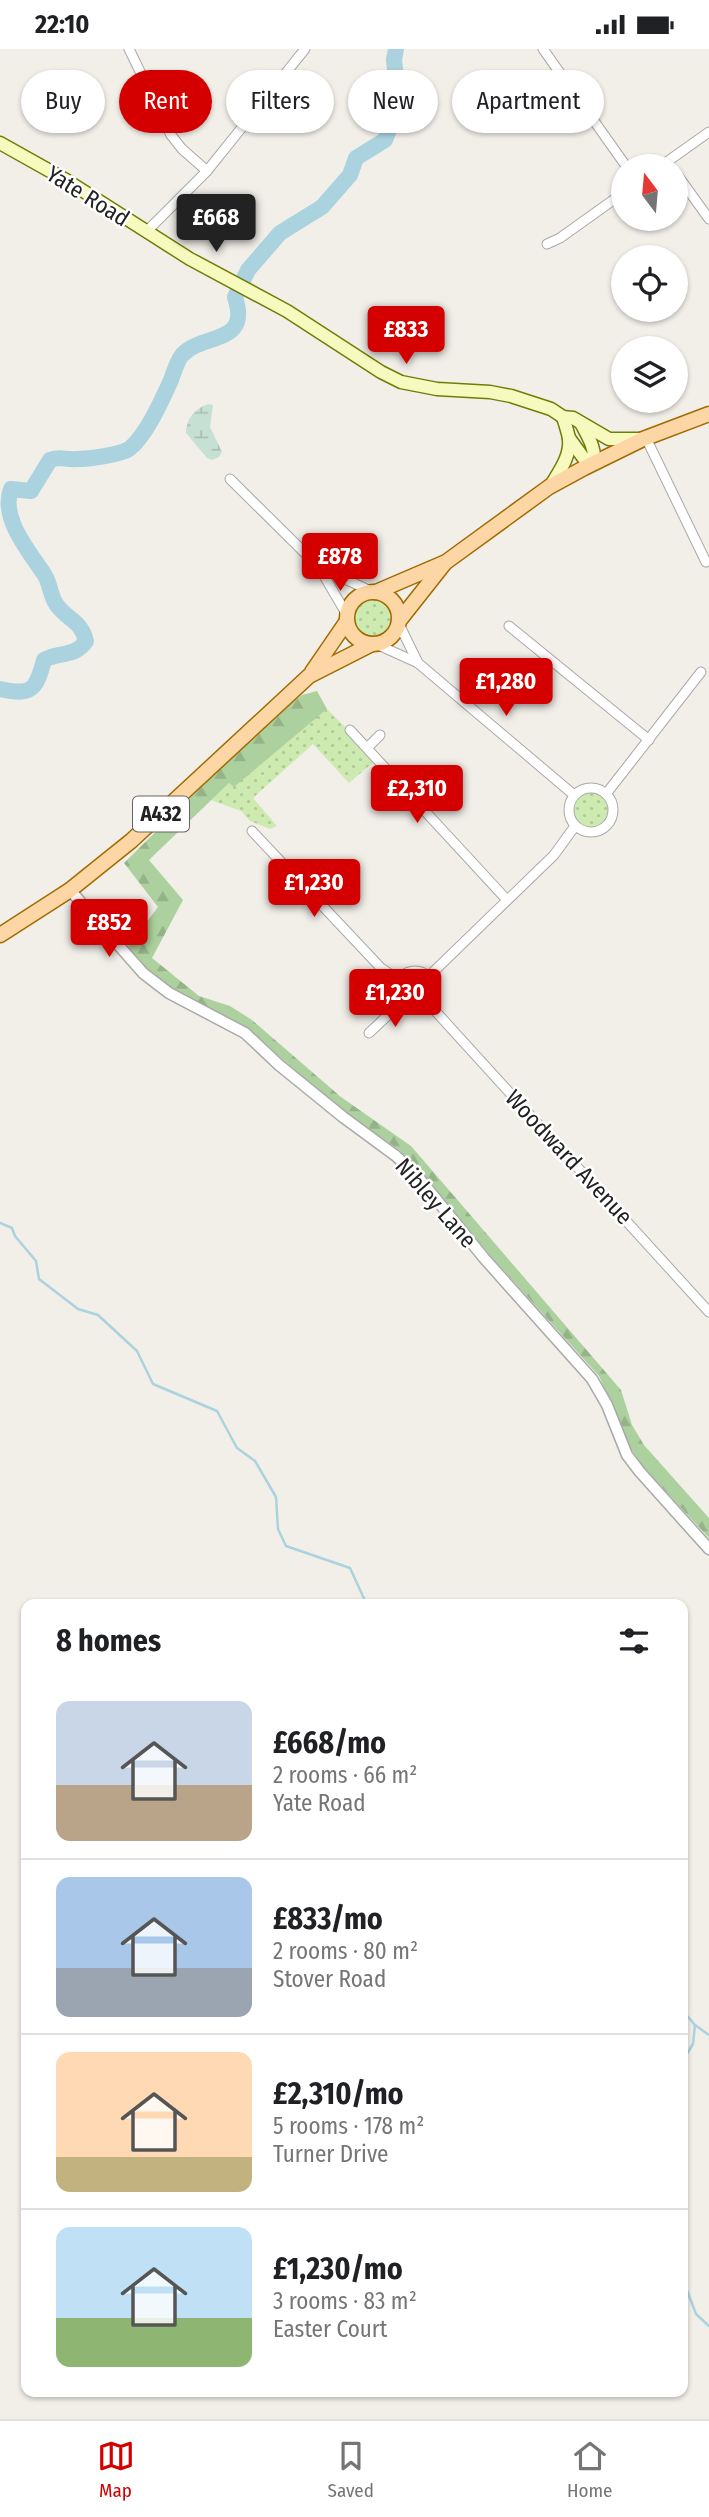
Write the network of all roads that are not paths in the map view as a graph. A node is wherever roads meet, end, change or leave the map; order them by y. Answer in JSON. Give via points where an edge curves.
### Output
{"nodes":[{"id":1,"x":129,"y":49,"type":"edge"},
{"id":2,"x":305,"y":49,"type":"edge"},
{"id":3,"x":543,"y":49,"type":"edge"},
{"id":4,"x":709,"y":132,"type":"edge"},
{"id":5,"x":0,"y":143,"type":"edge"},
{"id":6,"x":617,"y":154,"type":"edge"},
{"id":7,"x":681,"y":154,"type":"edge"},
{"id":8,"x":207,"y":171,"type":"junction"},
{"id":9,"x":688,"y":190,"type":"edge"},
{"id":10,"x":611,"y":202,"type":"edge"},
{"id":11,"x":709,"y":219,"type":"edge"},
{"id":12,"x":146,"y":232,"type":"junction"},
{"id":13,"x":547,"y":244,"type":"dead end"},
{"id":14,"x":709,"y":414,"type":"edge"},
{"id":15,"x":563,"y":417,"type":"junction"},
{"id":16,"x":581,"y":422,"type":"junction"},
{"id":17,"x":569,"y":438,"type":"junction"},
{"id":18,"x":645,"y":439,"type":"junction"},
{"id":19,"x":593,"y":463,"type":"junction"},
{"id":20,"x":230,"y":479,"type":"dead end"},
{"id":21,"x":550,"y":487,"type":"junction"},
{"id":22,"x":446,"y":562,"type":"junction"},
{"id":23,"x":706,"y":562,"type":"dead end"},
{"id":24,"x":319,"y":567,"type":"junction"},
{"id":25,"x":374,"y":592,"type":"junction"},
{"id":26,"x":347,"y":618,"type":"junction"},
{"id":27,"x":399,"y":622,"type":"junction"},
{"id":28,"x":509,"y":627,"type":"dead end"},
{"id":29,"x":374,"y":644,"type":"junction"},
{"id":30,"x":418,"y":663,"type":"junction"},
{"id":31,"x":701,"y":672,"type":"dead end"},
{"id":32,"x":309,"y":676,"type":"junction"},
{"id":33,"x":350,"y":730,"type":"dead end"},
{"id":34,"x":380,"y":735,"type":"dead end"},
{"id":35,"x":649,"y":740,"type":"junction"},
{"id":36,"x":367,"y":748,"type":"junction"},
{"id":37,"x":606,"y":794,"type":"junction"},
{"id":38,"x":574,"y":795,"type":"junction"},
{"id":39,"x":575,"y":826,"type":"junction"},
{"id":40,"x":253,"y":831,"type":"dead end"},
{"id":41,"x":70,"y":890,"type":"junction"},
{"id":42,"x":507,"y":901,"type":"junction"},
{"id":43,"x":0,"y":935,"type":"edge"},
{"id":44,"x":428,"y":977,"type":"junction"},
{"id":45,"x":399,"y":980,"type":"junction"},
{"id":46,"x":401,"y":1003,"type":"junction"},
{"id":47,"x":428,"y":1003,"type":"junction"},
{"id":48,"x":369,"y":1033,"type":"dead end"},
{"id":49,"x":709,"y":1312,"type":"edge"},
{"id":50,"x":709,"y":1549,"type":"edge"}],
"edges":[{"from":1,"to":8,"type":"street","via":[[170,135]]},
{"from":2,"to":8,"type":"street"},
{"from":3,"to":6,"type":"street"},
{"from":4,"to":7,"type":"street"},
{"from":5,"to":12,"type":"main road","name":"Yate Road"},
{"from":8,"to":12,"type":"street"},
{"from":9,"to":11,"type":"street"},
{"from":10,"to":13,"type":"street"},
{"from":12,"to":15,"type":"main road","name":"Yate Road","via":[[401,381],[511,396]]},
{"from":14,"to":18,"type":"main road"},
{"from":15,"to":16,"type":"main road","name":"Yate Road"},
{"from":15,"to":17,"type":"main road"},
{"from":16,"to":18,"type":"main road","name":"Yate Road","via":[[610,439]]},
{"from":16,"to":19,"type":"main road","via":[[595,455]]},
{"from":17,"to":19,"type":"main road","via":[[584,460]]},
{"from":17,"to":21,"type":"main road","via":[[564,463]]},
{"from":18,"to":19,"type":"main road"},
{"from":18,"to":23,"type":"street"},
{"from":19,"to":21,"type":"main road"},
{"from":20,"to":24,"type":"street"},
{"from":21,"to":22,"type":"main road"},
{"from":22,"to":25,"type":"main road"},
{"from":22,"to":27,"type":"main road"},
{"from":24,"to":25,"type":"street"},
{"from":24,"to":26,"type":"street"},
{"from":25,"to":26,"type":"main road","via":[[358,596]]},
{"from":25,"to":27,"type":"main road","via":[[392,600]]},
{"from":26,"to":29,"type":"main road","via":[[355,638]]},
{"from":26,"to":32,"type":"main road","number":"A432"},
{"from":27,"to":29,"type":"main road","via":[[388,640]]},
{"from":27,"to":30,"type":"street"},
{"from":28,"to":35,"type":"street"},
{"from":29,"to":30,"type":"street"},
{"from":29,"to":32,"type":"main road","number":"A432"},
{"from":30,"to":38,"type":"street"},
{"from":31,"to":35,"type":"street"},
{"from":32,"to":41,"type":"main road","number":"A432","via":[[131,841]]},
{"from":33,"to":36,"type":"street"},
{"from":34,"to":36,"type":"street"},
{"from":35,"to":37,"type":"street"},
{"from":36,"to":42,"type":"street"},
{"from":37,"to":38,"type":"street","via":[[586,788]]},
{"from":37,"to":39,"type":"street","via":[[613,804],[608,824],[585,832]]},
{"from":38,"to":39,"type":"street","via":[[569,817]]},
{"from":39,"to":42,"type":"street","via":[[554,855]]},
{"from":40,"to":45,"type":"street","via":[[381,968]]},
{"from":41,"to":43,"type":"main road","number":"A432"},
{"from":41,"to":50,"type":"street","name":"Nibley Lane","via":[[143,973],[169,993],[245,1033],[418,1177],[592,1379],[627,1455]]},
{"from":42,"to":44,"type":"street"},
{"from":44,"to":45,"type":"street","via":[[409,972]]},
{"from":44,"to":47,"type":"street","via":[[433,987]]},
{"from":45,"to":46,"type":"street","via":[[396,995]]},
{"from":46,"to":47,"type":"street","via":[[418,1009]]},
{"from":46,"to":48,"type":"street"},
{"from":47,"to":49,"type":"street","name":"Woodward Avenue"}]}
